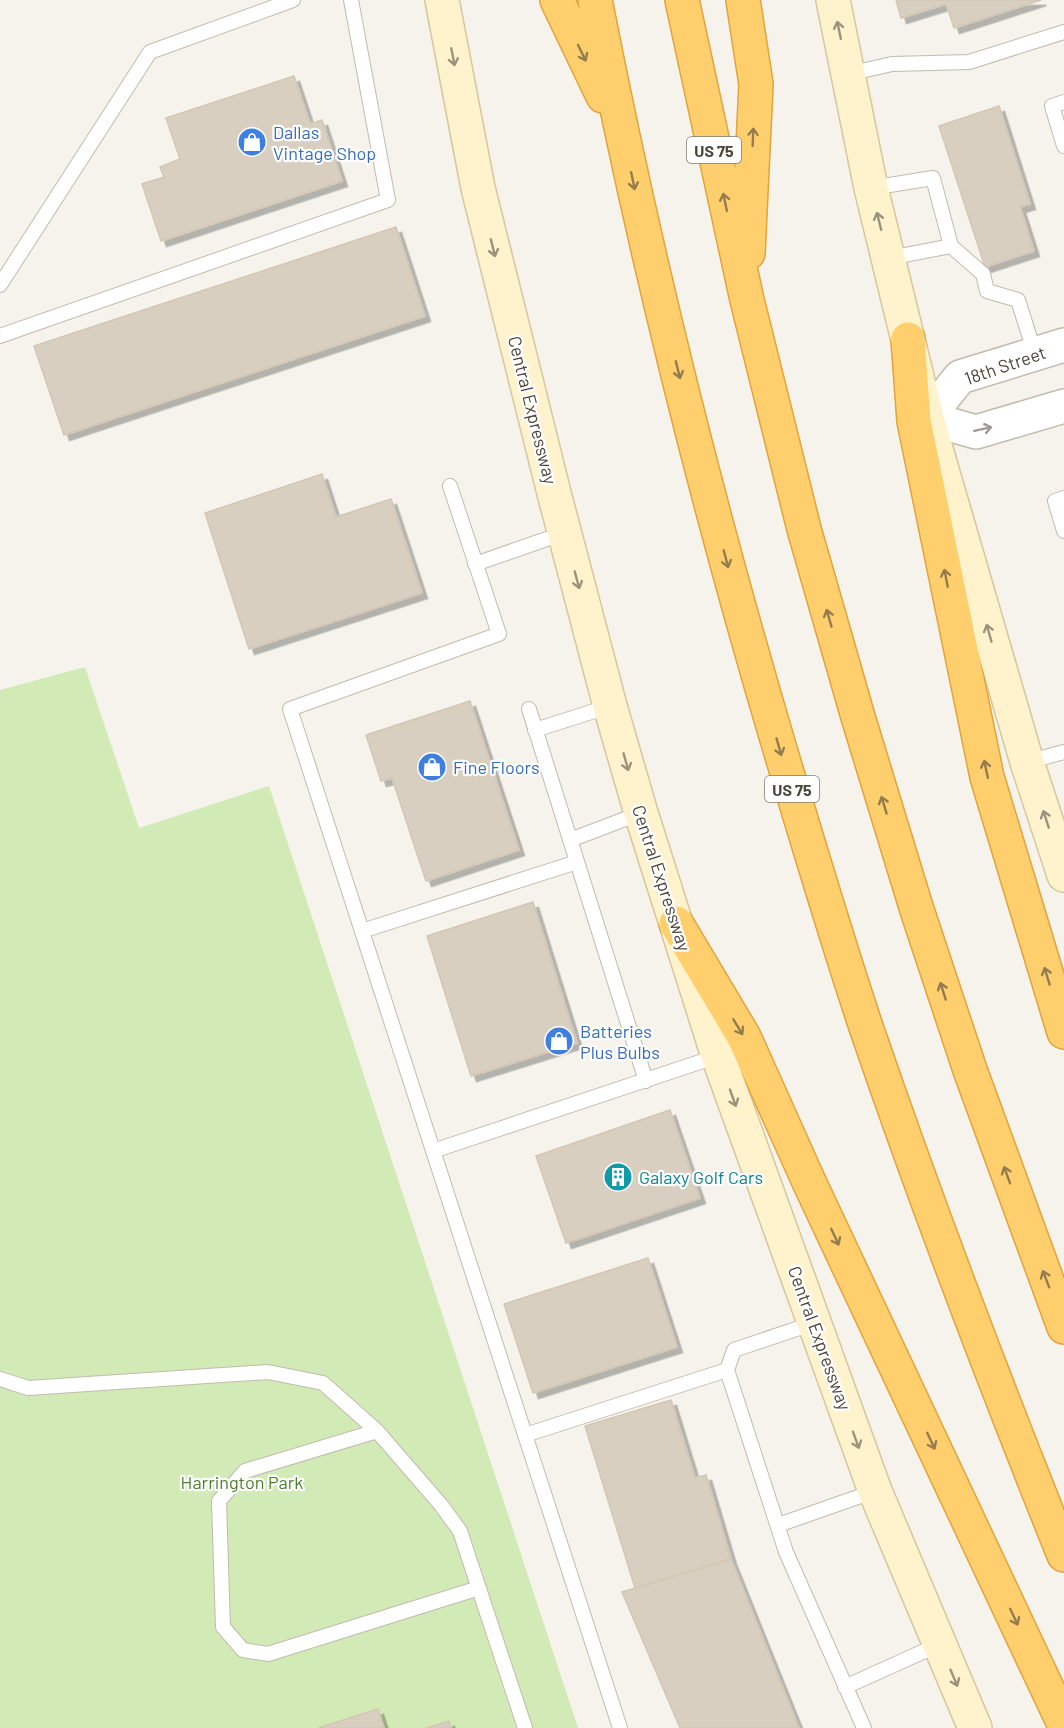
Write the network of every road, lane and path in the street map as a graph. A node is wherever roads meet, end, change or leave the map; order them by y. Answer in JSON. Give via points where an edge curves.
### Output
{"nodes":[{"id":1,"x":293,"y":0,"type":"edge"},
{"id":2,"x":351,"y":0,"type":"edge"},
{"id":3,"x":442,"y":0,"type":"edge"},
{"id":4,"x":556,"y":0,"type":"edge"},
{"id":5,"x":596,"y":0,"type":"edge"},
{"id":6,"x":682,"y":0,"type":"edge"},
{"id":7,"x":743,"y":0,"type":"edge"},
{"id":8,"x":833,"y":0,"type":"edge"},
{"id":9,"x":1064,"y":32,"type":"edge"},
{"id":10,"x":848,"y":74,"type":"junction"},
{"id":11,"x":1058,"y":104,"type":"edge"},
{"id":12,"x":624,"y":141,"type":"junction"},
{"id":13,"x":1064,"y":146,"type":"edge"},
{"id":14,"x":872,"y":188,"type":"junction"},
{"id":15,"x":951,"y":246,"type":"junction"},
{"id":16,"x":888,"y":258,"type":"junction"},
{"id":17,"x":0,"y":285,"type":"edge"},
{"id":18,"x":747,"y":300,"type":"junction"},
{"id":19,"x":0,"y":336,"type":"edge"},
{"id":20,"x":908,"y":339,"type":"junction"},
{"id":21,"x":1049,"y":350,"type":"edge"},
{"id":22,"x":1064,"y":406,"type":"edge"},
{"id":23,"x":927,"y":418,"type":"junction"},
{"id":24,"x":450,"y":486,"type":"dead end"},
{"id":25,"x":1064,"y":498,"type":"edge"},
{"id":26,"x":1064,"y":531,"type":"edge"},
{"id":27,"x":564,"y":533,"type":"junction"},
{"id":28,"x":475,"y":564,"type":"junction"},
{"id":29,"x":610,"y":706,"type":"junction"},
{"id":30,"x":529,"y":709,"type":"dead end"},
{"id":31,"x":535,"y":730,"type":"junction"},
{"id":32,"x":1064,"y":752,"type":"edge"},
{"id":33,"x":1027,"y":762,"type":"junction"},
{"id":34,"x":641,"y":813,"type":"junction"},
{"id":35,"x":570,"y":840,"type":"junction"},
{"id":36,"x":577,"y":862,"type":"junction"},
{"id":37,"x":1064,"y":875,"type":"edge"},
{"id":38,"x":676,"y":923,"type":"junction"},
{"id":39,"x":362,"y":930,"type":"junction"},
{"id":40,"x":1064,"y":1032,"type":"edge"},
{"id":41,"x":718,"y":1056,"type":"junction"},
{"id":42,"x":646,"y":1081,"type":"junction"},
{"id":43,"x":433,"y":1151,"type":"junction"},
{"id":44,"x":814,"y":1323,"type":"junction"},
{"id":45,"x":1064,"y":1327,"type":"edge"},
{"id":46,"x":727,"y":1370,"type":"junction"},
{"id":47,"x":0,"y":1379,"type":"edge"},
{"id":48,"x":377,"y":1431,"type":"junction"},
{"id":49,"x":525,"y":1435,"type":"junction"},
{"id":50,"x":875,"y":1491,"type":"junction"},
{"id":51,"x":778,"y":1525,"type":"junction"},
{"id":52,"x":1064,"y":1555,"type":"edge"},
{"id":53,"x":479,"y":1588,"type":"junction"},
{"id":54,"x":940,"y":1644,"type":"junction"},
{"id":55,"x":845,"y":1687,"type":"junction"},
{"id":56,"x":1064,"y":1724,"type":"edge"},
{"id":57,"x":525,"y":1728,"type":"edge"},
{"id":58,"x":620,"y":1728,"type":"edge"},
{"id":59,"x":864,"y":1728,"type":"edge"},
{"id":60,"x":975,"y":1728,"type":"edge"}],
"edges":[{"from":1,"to":17,"type":"lane","via":[[150,52]]},
{"from":2,"to":19,"type":"lane","via":[[388,200]]},
{"from":3,"to":27,"type":"main road","name":"Central Expressway","one_way":true,"via":[[478,188]]},
{"from":4,"to":12,"type":"highway","one_way":true},
{"from":5,"to":12,"type":"highway","number":"US 75"},
{"from":18,"to":6,"type":"highway","number":"US 75","one_way":true},
{"from":18,"to":7,"type":"highway","one_way":true,"via":[[756,84]]},
{"from":10,"to":8,"type":"main road","one_way":true},
{"from":9,"to":10,"type":"lane","via":[[969,62],[892,64]]},
{"from":10,"to":14,"type":"main road"},
{"from":11,"to":13,"type":"lane"},
{"from":12,"to":52,"type":"highway","number":"US 75","one_way":true,"via":[[713,509],[830,915],[938,1231]]},
{"from":14,"to":15,"type":"lane","via":[[933,178]]},
{"from":16,"to":14,"type":"main road","one_way":true},
{"from":15,"to":16,"type":"lane"},
{"from":15,"to":21,"type":"lane","via":[[983,274],[987,291],[1018,300]]},
{"from":16,"to":20,"type":"main road"},
{"from":45,"to":18,"type":"highway","number":"US 75","one_way":true,"via":[[969,1070],[912,896],[804,529]]},
{"from":20,"to":23,"type":"main road"},
{"from":40,"to":20,"type":"highway","one_way":true,"via":[[987,777],[914,421]]},
{"from":21,"to":23,"type":"street","name":"18th Street","via":[[960,377]]},
{"from":23,"to":22,"type":"street","one_way":true,"via":[[976,432]]},
{"from":33,"to":23,"type":"main road","one_way":true},
{"from":24,"to":28,"type":"lane"},
{"from":25,"to":26,"type":"lane","via":[[1055,501]]},
{"from":27,"to":28,"type":"lane"},
{"from":27,"to":29,"type":"main road","name":"Central Expressway","one_way":true},
{"from":28,"to":39,"type":"lane","via":[[499,634],[290,709]]},
{"from":29,"to":31,"type":"lane"},
{"from":29,"to":34,"type":"main road","name":"Central Expressway","one_way":true},
{"from":30,"to":31,"type":"lane"},
{"from":31,"to":35,"type":"lane"},
{"from":32,"to":33,"type":"lane"},
{"from":37,"to":33,"type":"main road","one_way":true},
{"from":34,"to":35,"type":"lane"},
{"from":34,"to":38,"type":"main road","name":"Central Expressway"},
{"from":35,"to":36,"type":"lane"},
{"from":36,"to":39,"type":"lane"},
{"from":36,"to":42,"type":"lane"},
{"from":38,"to":41,"type":"main road","name":"Central Expressway"},
{"from":38,"to":56,"type":"highway","one_way":true,"via":[[744,1037]]},
{"from":39,"to":43,"type":"lane"},
{"from":41,"to":42,"type":"lane"},
{"from":41,"to":44,"type":"main road","name":"Central Expressway","one_way":true},
{"from":42,"to":43,"type":"lane"},
{"from":43,"to":49,"type":"lane"},
{"from":44,"to":46,"type":"lane","via":[[734,1350]]},
{"from":44,"to":50,"type":"main road","name":"Central Expressway","one_way":true},
{"from":46,"to":49,"type":"lane"},
{"from":46,"to":51,"type":"lane"},
{"from":47,"to":48,"type":"lane","via":[[28,1388],[268,1372],[323,1383]]},
{"from":48,"to":53,"type":"lane","via":[[460,1531]]},
{"from":48,"to":53,"type":"lane","via":[[245,1471],[219,1502],[223,1627],[243,1650],[268,1654]]},
{"from":49,"to":58,"type":"lane"},
{"from":50,"to":51,"type":"lane"},
{"from":50,"to":54,"type":"main road","name":"Central Expressway"},
{"from":51,"to":55,"type":"lane"},
{"from":53,"to":57,"type":"lane"},
{"from":54,"to":55,"type":"lane"},
{"from":54,"to":60,"type":"main road","name":"Central Expressway","one_way":true},
{"from":55,"to":59,"type":"lane"}]}
